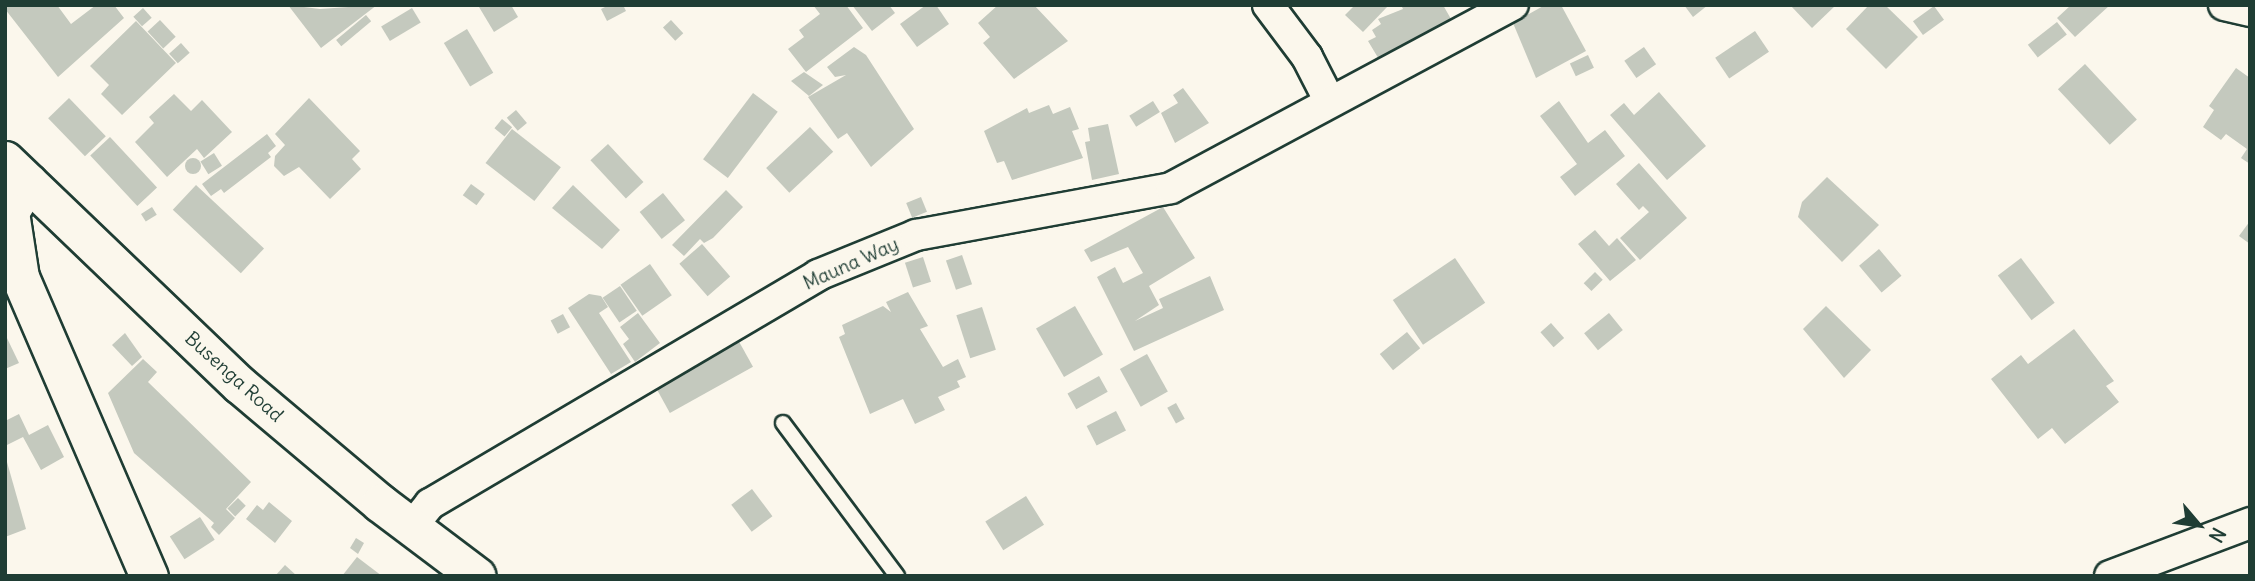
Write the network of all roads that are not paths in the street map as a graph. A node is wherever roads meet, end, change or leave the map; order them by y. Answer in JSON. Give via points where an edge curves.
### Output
{"nodes":[{"id":1,"x":1268,"y":5,"type":"edge"},
{"id":2,"x":1513,"y":5,"type":"edge"},
{"id":3,"x":2224,"y":5,"type":"edge"},
{"id":4,"x":2250,"y":11,"type":"edge"},
{"id":5,"x":1329,"y":100,"type":"junction"},
{"id":6,"x":17,"y":171,"type":"edge"},
{"id":7,"x":783,"y":423,"type":"dead end"},
{"id":8,"x":2250,"y":523,"type":"edge"},
{"id":9,"x":413,"y":525,"type":"junction"},
{"id":10,"x":149,"y":576,"type":"edge"},
{"id":11,"x":477,"y":576,"type":"edge"},
{"id":12,"x":897,"y":576,"type":"edge"},
{"id":13,"x":2110,"y":576,"type":"edge"}],
"edges":[{"from":1,"to":5,"type":"street","via":[[1307,57]]},
{"from":2,"to":5,"type":"street","name":"Mauna Way","via":[[1391,75]]},
{"from":3,"to":4,"type":"street"},
{"from":5,"to":9,"type":"street","name":"Mauna Way","via":[[1171,188],[916,235],[818,275],[430,504]]},
{"from":6,"to":9,"type":"street","name":"Busenga Road","via":[[240,385]]},
{"from":6,"to":10,"type":"street","via":[[10,212],[20,277]]},
{"from":7,"to":12,"type":"lane"},
{"from":8,"to":13,"type":"street"},
{"from":9,"to":11,"type":"street","name":"Busenga Road"}]}
